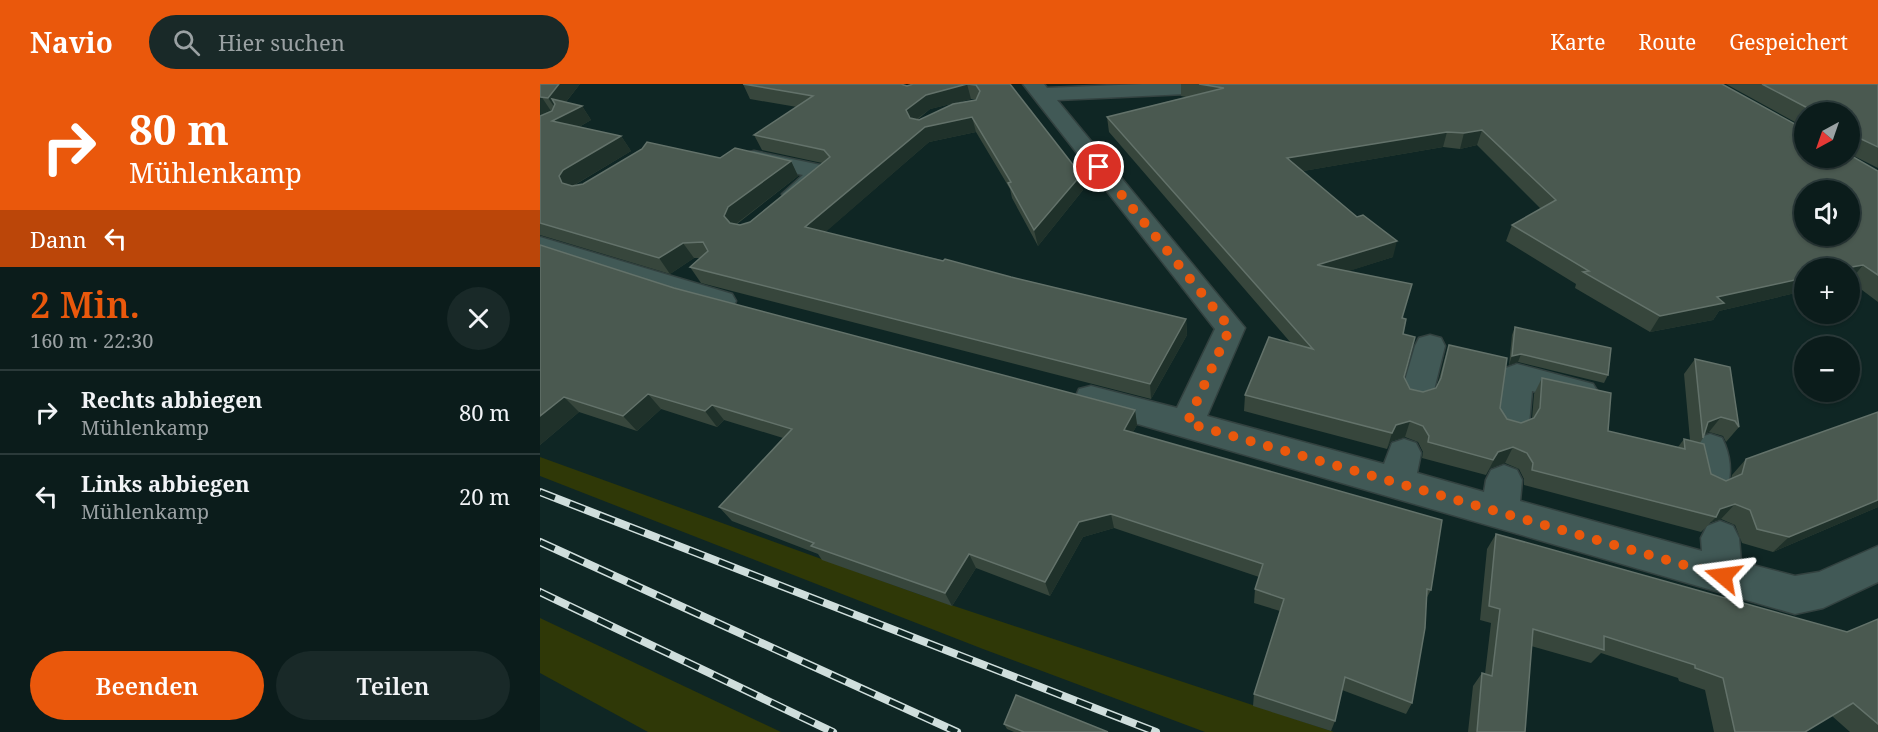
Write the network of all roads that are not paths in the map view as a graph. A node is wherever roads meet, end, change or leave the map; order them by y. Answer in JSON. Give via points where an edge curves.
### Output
{"nodes":[{"id":1,"x":1273,"y":84,"type":"edge"},
{"id":2,"x":1037,"y":90,"type":"edge"},
{"id":3,"x":1014,"y":97,"type":"edge"},
{"id":4,"x":754,"y":158,"type":"edge"},
{"id":5,"x":776,"y":208,"type":"edge"},
{"id":6,"x":540,"y":245,"type":"edge"},
{"id":7,"x":702,"y":266,"type":"edge"},
{"id":8,"x":675,"y":287,"type":"junction"},
{"id":9,"x":754,"y":309,"type":"edge"},
{"id":10,"x":1430,"y":346,"type":"dead end"},
{"id":11,"x":1063,"y":391,"type":"edge"},
{"id":12,"x":1417,"y":394,"type":"edge"},
{"id":13,"x":1598,"y":396,"type":"edge"},
{"id":14,"x":1187,"y":423,"type":"junction"},
{"id":15,"x":1512,"y":424,"type":"edge"},
{"id":16,"x":1720,"y":538,"type":"dead end"},
{"id":17,"x":1872,"y":574,"type":"edge"},
{"id":18,"x":1723,"y":576,"type":"junction"}],
"edges":[{"from":1,"to":2,"type":"street"},
{"from":2,"to":3,"type":"street"},
{"from":2,"to":14,"type":"street","via":[[1230,328]]},
{"from":4,"to":5,"type":"street","via":[[822,172]]},
{"from":6,"to":8,"type":"street"},
{"from":7,"to":8,"type":"street"},
{"from":8,"to":9,"type":"street"},
{"from":10,"to":12,"type":"street"},
{"from":11,"to":14,"type":"street"},
{"from":13,"to":15,"type":"street","via":[[1516,376]]},
{"from":14,"to":18,"type":"street","via":[[1400,468],[1502,496]]},
{"from":16,"to":18,"type":"street"},
{"from":17,"to":18,"type":"street","via":[[1795,595]]}]}
